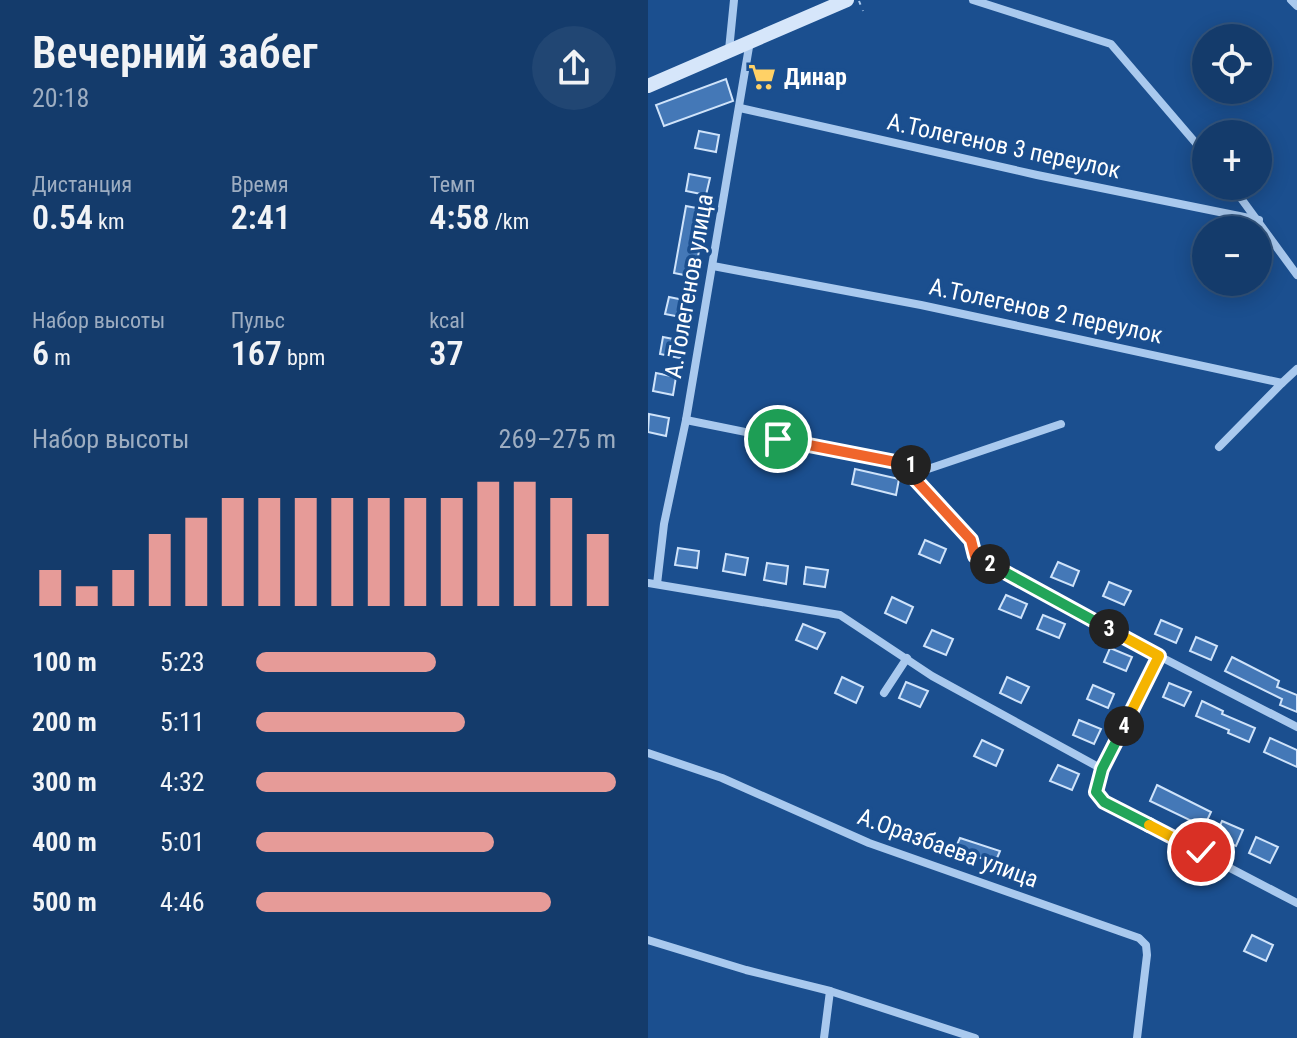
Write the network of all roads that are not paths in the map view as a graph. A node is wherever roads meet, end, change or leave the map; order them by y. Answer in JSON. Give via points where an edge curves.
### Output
{"nodes":[{"id":1,"x":734,"y":0,"type":"edge"},
{"id":2,"x":847,"y":0,"type":"edge"},
{"id":3,"x":973,"y":0,"type":"edge"},
{"id":4,"x":1291,"y":0,"type":"edge"},
{"id":5,"x":1297,"y":6,"type":"edge"},
{"id":6,"x":750,"y":41,"type":"junction"},
{"id":7,"x":729,"y":50,"type":"junction"},
{"id":8,"x":648,"y":86,"type":"edge"},
{"id":9,"x":740,"y":108,"type":"junction"},
{"id":10,"x":1192,"y":139,"type":"edge"},
{"id":11,"x":1243,"y":200,"type":"edge"},
{"id":12,"x":1239,"y":216,"type":"edge"},
{"id":13,"x":1256,"y":216,"type":"edge"},
{"id":14,"x":1272,"y":239,"type":"edge"},
{"id":15,"x":713,"y":266,"type":"junction"},
{"id":16,"x":1297,"y":275,"type":"edge"},
{"id":17,"x":1297,"y":369,"type":"edge"},
{"id":18,"x":1282,"y":383,"type":"junction"},
{"id":19,"x":686,"y":420,"type":"junction"},
{"id":20,"x":1061,"y":424,"type":"dead end"},
{"id":21,"x":1219,"y":447,"type":"dead end"},
{"id":22,"x":975,"y":556,"type":"road end"},
{"id":23,"x":653,"y":583,"type":"edge"},
{"id":24,"x":1159,"y":656,"type":"junction"},
{"id":25,"x":907,"y":658,"type":"junction"},
{"id":26,"x":884,"y":693,"type":"dead end"},
{"id":27,"x":1297,"y":727,"type":"edge"},
{"id":28,"x":648,"y":753,"type":"edge"},
{"id":29,"x":1102,"y":769,"type":"junction"},
{"id":30,"x":1297,"y":903,"type":"edge"},
{"id":31,"x":648,"y":940,"type":"edge"},
{"id":32,"x":830,"y":991,"type":"junction"},
{"id":33,"x":824,"y":1038,"type":"edge"},
{"id":34,"x":975,"y":1038,"type":"edge"},
{"id":35,"x":1137,"y":1038,"type":"edge"}],
"edges":[{"from":1,"to":7,"type":"street"},
{"from":2,"to":6,"type":"main road"},
{"from":3,"to":10,"type":"street","via":[[1111,44]]},
{"from":4,"to":5,"type":"street"},
{"from":6,"to":7,"type":"main road"},
{"from":6,"to":9,"type":"street","name":"А.Толегенов улица"},
{"from":7,"to":8,"type":"main road"},
{"from":9,"to":12,"type":"street","name":"А.Толегенов 3 переулок"},
{"from":9,"to":15,"type":"street","name":"А.Толегенов улица"},
{"from":11,"to":13,"type":"street"},
{"from":14,"to":16,"type":"street"},
{"from":15,"to":18,"type":"street","name":"А.Толегенов 2 переулок"},
{"from":15,"to":19,"type":"street","name":"А.Толегенов улица"},
{"from":17,"to":18,"type":"street"},
{"from":18,"to":21,"type":"street"},
{"from":19,"to":20,"type":"street","via":[[928,469]]},
{"from":19,"to":23,"type":"street","name":"А.Толегенов улица"},
{"from":22,"to":24,"type":"street"},
{"from":23,"to":25,"type":"street","via":[[840,615]]},
{"from":24,"to":27,"type":"street"},
{"from":24,"to":29,"type":"street"},
{"from":25,"to":26,"type":"street"},
{"from":25,"to":29,"type":"street"},
{"from":28,"to":35,"type":"street","name":"А.Оразбаева улица","via":[[722,778],[869,843],[1139,938],[1147,955]]},
{"from":29,"to":30,"type":"street","via":[[1096,792],[1104,802]]},
{"from":31,"to":32,"type":"street"},
{"from":32,"to":33,"type":"street"},
{"from":32,"to":34,"type":"street"}]}
